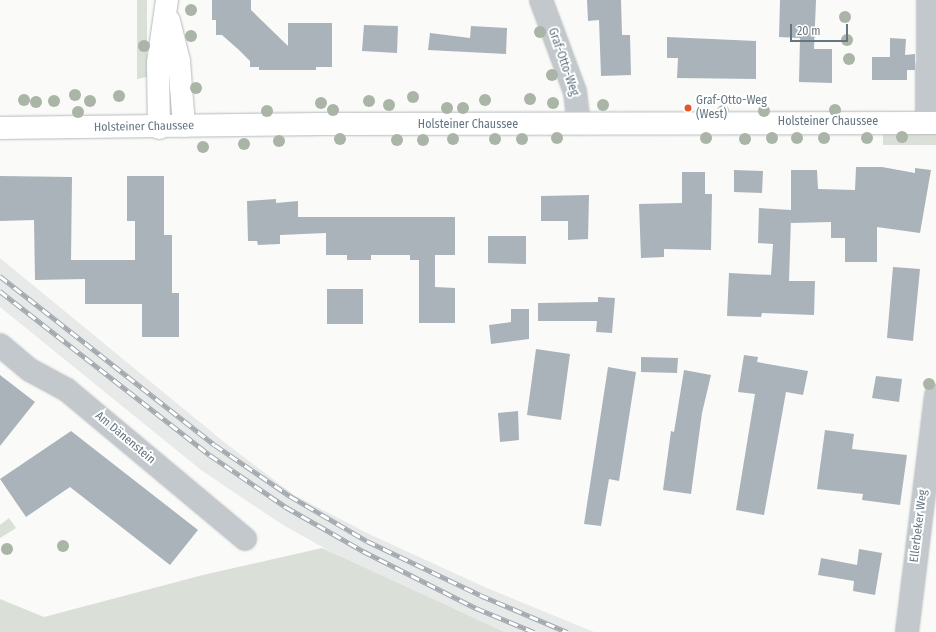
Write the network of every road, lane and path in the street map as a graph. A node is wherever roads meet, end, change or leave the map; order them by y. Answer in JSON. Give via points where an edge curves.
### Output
{"nodes":[{"id":1,"x":541,"y":0,"type":"edge"},
{"id":2,"x":928,"y":0,"type":"edge"},
{"id":3,"x":167,"y":5,"type":"edge"},
{"id":4,"x":931,"y":123,"type":"edge"},
{"id":5,"x":578,"y":124,"type":"junction"},
{"id":6,"x":184,"y":126,"type":"junction"},
{"id":7,"x":0,"y":128,"type":"edge"},
{"id":8,"x":159,"y":128,"type":"junction"},
{"id":9,"x":0,"y":345,"type":"edge"},
{"id":10,"x":936,"y":396,"type":"edge"},
{"id":11,"x":245,"y":539,"type":"dead end"},
{"id":12,"x":906,"y":632,"type":"edge"}],
"edges":[{"from":1,"to":5,"type":"street","name":"Graf-Otto-Weg","via":[[575,92]]},
{"from":2,"to":4,"type":"street"},
{"from":3,"to":6,"type":"main road","via":[[178,62]]},
{"from":3,"to":8,"type":"main road","via":[[158,63]]},
{"from":4,"to":5,"type":"main road","name":"Holsteiner Chaussee"},
{"from":5,"to":6,"type":"main road","name":"Holsteiner Chaussee"},
{"from":6,"to":8,"type":"main road","name":"Holsteiner Chaussee"},
{"from":7,"to":8,"type":"main road","name":"Holsteiner Chaussee"},
{"from":9,"to":11,"type":"street","name":"Am Dänenstein","via":[[30,370],[67,390]]},
{"from":10,"to":12,"type":"street","name":"Ellerbeker Weg"}]}
